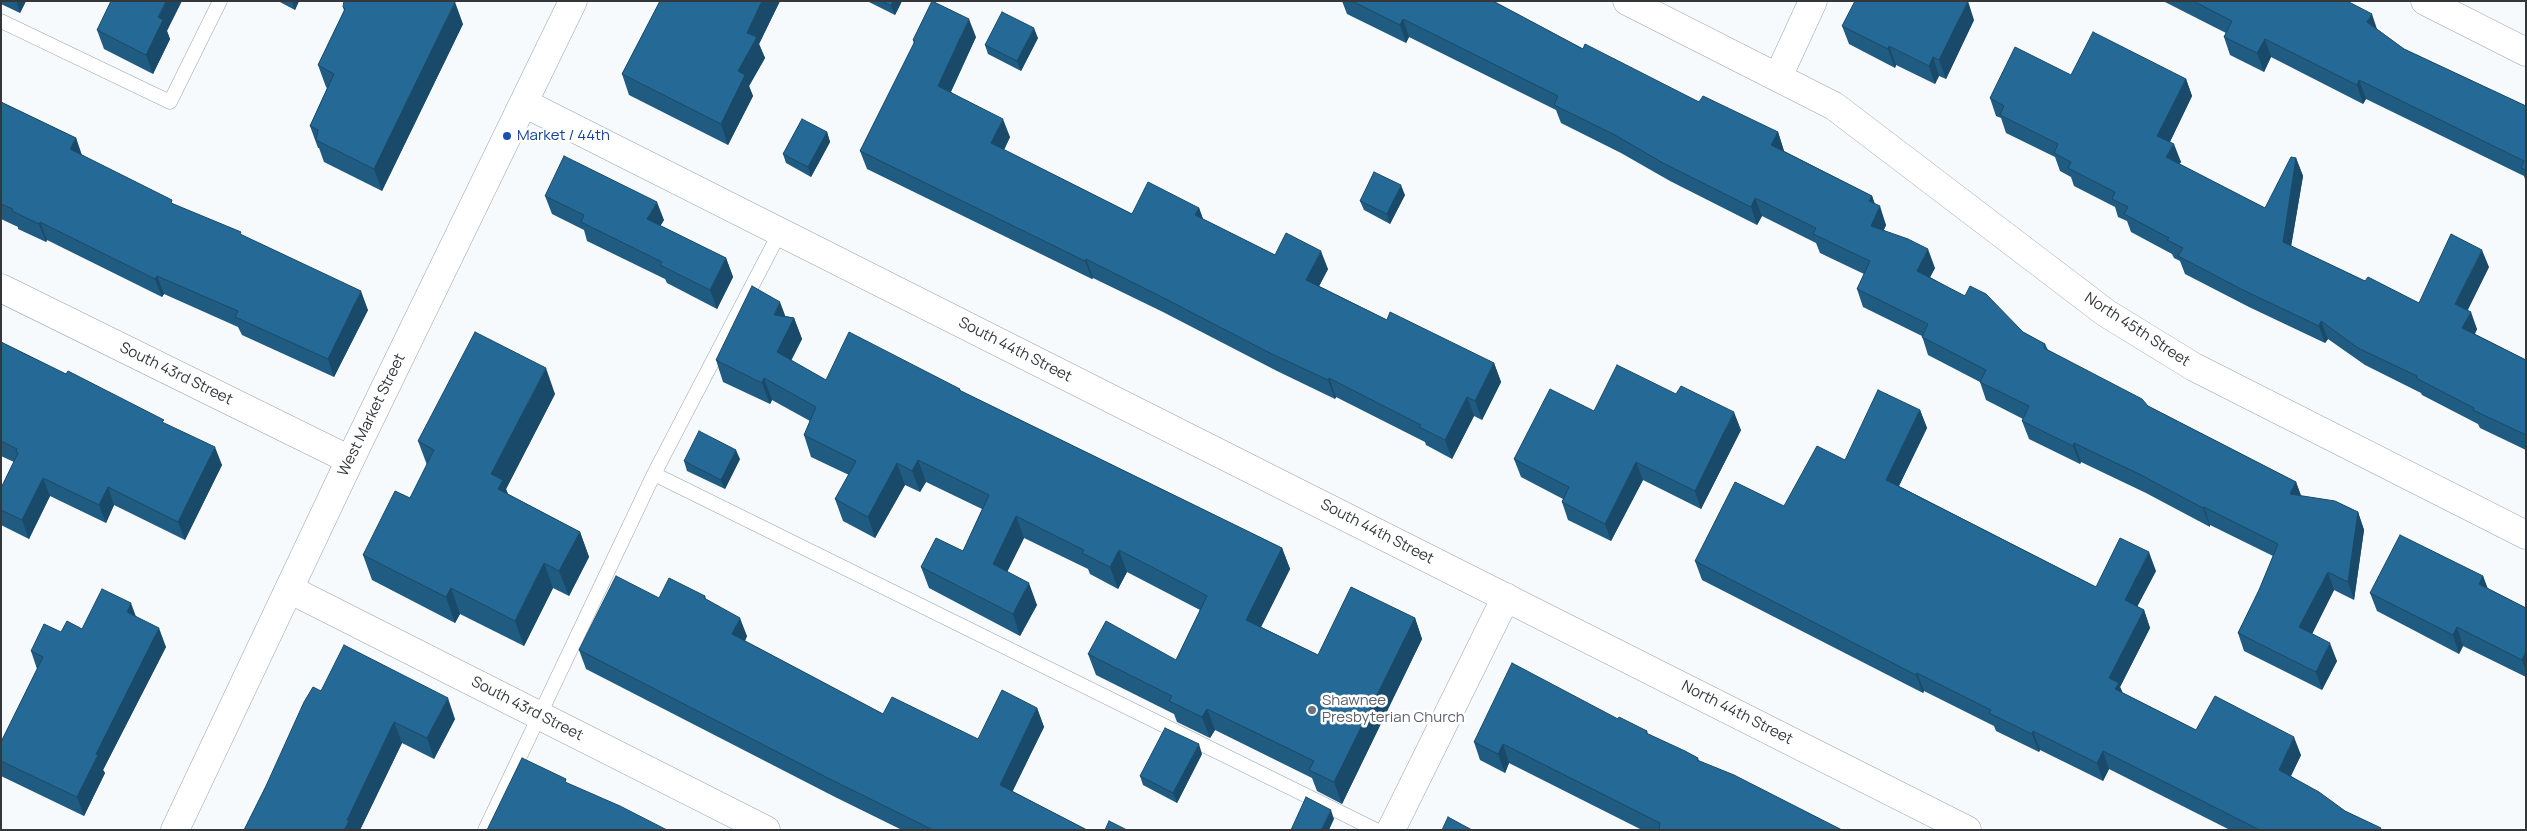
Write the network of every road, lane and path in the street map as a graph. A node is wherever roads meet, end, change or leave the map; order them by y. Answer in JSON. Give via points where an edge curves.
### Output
{"nodes":[{"id":1,"x":220,"y":1,"type":"edge"},
{"id":2,"x":573,"y":1,"type":"edge"},
{"id":3,"x":1627,"y":1,"type":"edge"},
{"id":4,"x":1813,"y":1,"type":"edge"},
{"id":5,"x":2425,"y":1,"type":"edge"},
{"id":6,"x":1,"y":20,"type":"edge"},
{"id":7,"x":2526,"y":52,"type":"edge"},
{"id":8,"x":1778,"y":77,"type":"junction"},
{"id":9,"x":524,"y":103,"type":"junction"},
{"id":10,"x":780,"y":232,"type":"junction"},
{"id":11,"x":1,"y":288,"type":"edge"},
{"id":12,"x":350,"y":460,"type":"junction"},
{"id":13,"x":654,"y":474,"type":"junction"},
{"id":14,"x":2526,"y":535,"type":"edge"},
{"id":15,"x":288,"y":589,"type":"junction"},
{"id":16,"x":1506,"y":597,"type":"junction"},
{"id":17,"x":539,"y":715,"type":"junction"},
{"id":18,"x":175,"y":830,"type":"edge"},
{"id":19,"x":485,"y":830,"type":"edge"},
{"id":20,"x":766,"y":830,"type":"edge"},
{"id":21,"x":1376,"y":830,"type":"edge"},
{"id":22,"x":1390,"y":830,"type":"edge"},
{"id":23,"x":1968,"y":830,"type":"edge"}],
"edges":[{"from":1,"to":6,"type":"lane","via":[[170,102]]},
{"from":2,"to":9,"type":"street","name":"West Market Street"},
{"from":3,"to":8,"type":"street","name":"North 45th Street"},
{"from":4,"to":8,"type":"street"},
{"from":5,"to":7,"type":"street"},
{"from":8,"to":14,"type":"street","name":"North 45th Street","via":[[1834,106],[2106,313],[2178,357]]},
{"from":9,"to":10,"type":"street","name":"South 44th Street"},
{"from":9,"to":12,"type":"street","name":"West Market Street"},
{"from":10,"to":13,"type":"lane"},
{"from":10,"to":16,"type":"street","name":"South 44th Street"},
{"from":11,"to":12,"type":"street","name":"South 43rd Street"},
{"from":12,"to":15,"type":"street","name":"West Market Street"},
{"from":13,"to":17,"type":"lane"},
{"from":13,"to":21,"type":"lane"},
{"from":15,"to":17,"type":"street","name":"South 43rd Street"},
{"from":15,"to":18,"type":"street","name":"West Market Street"},
{"from":16,"to":22,"type":"street"},
{"from":16,"to":23,"type":"street","name":"North 44th Street"},
{"from":17,"to":19,"type":"lane"},
{"from":17,"to":20,"type":"street","name":"South 43rd Street"}]}
